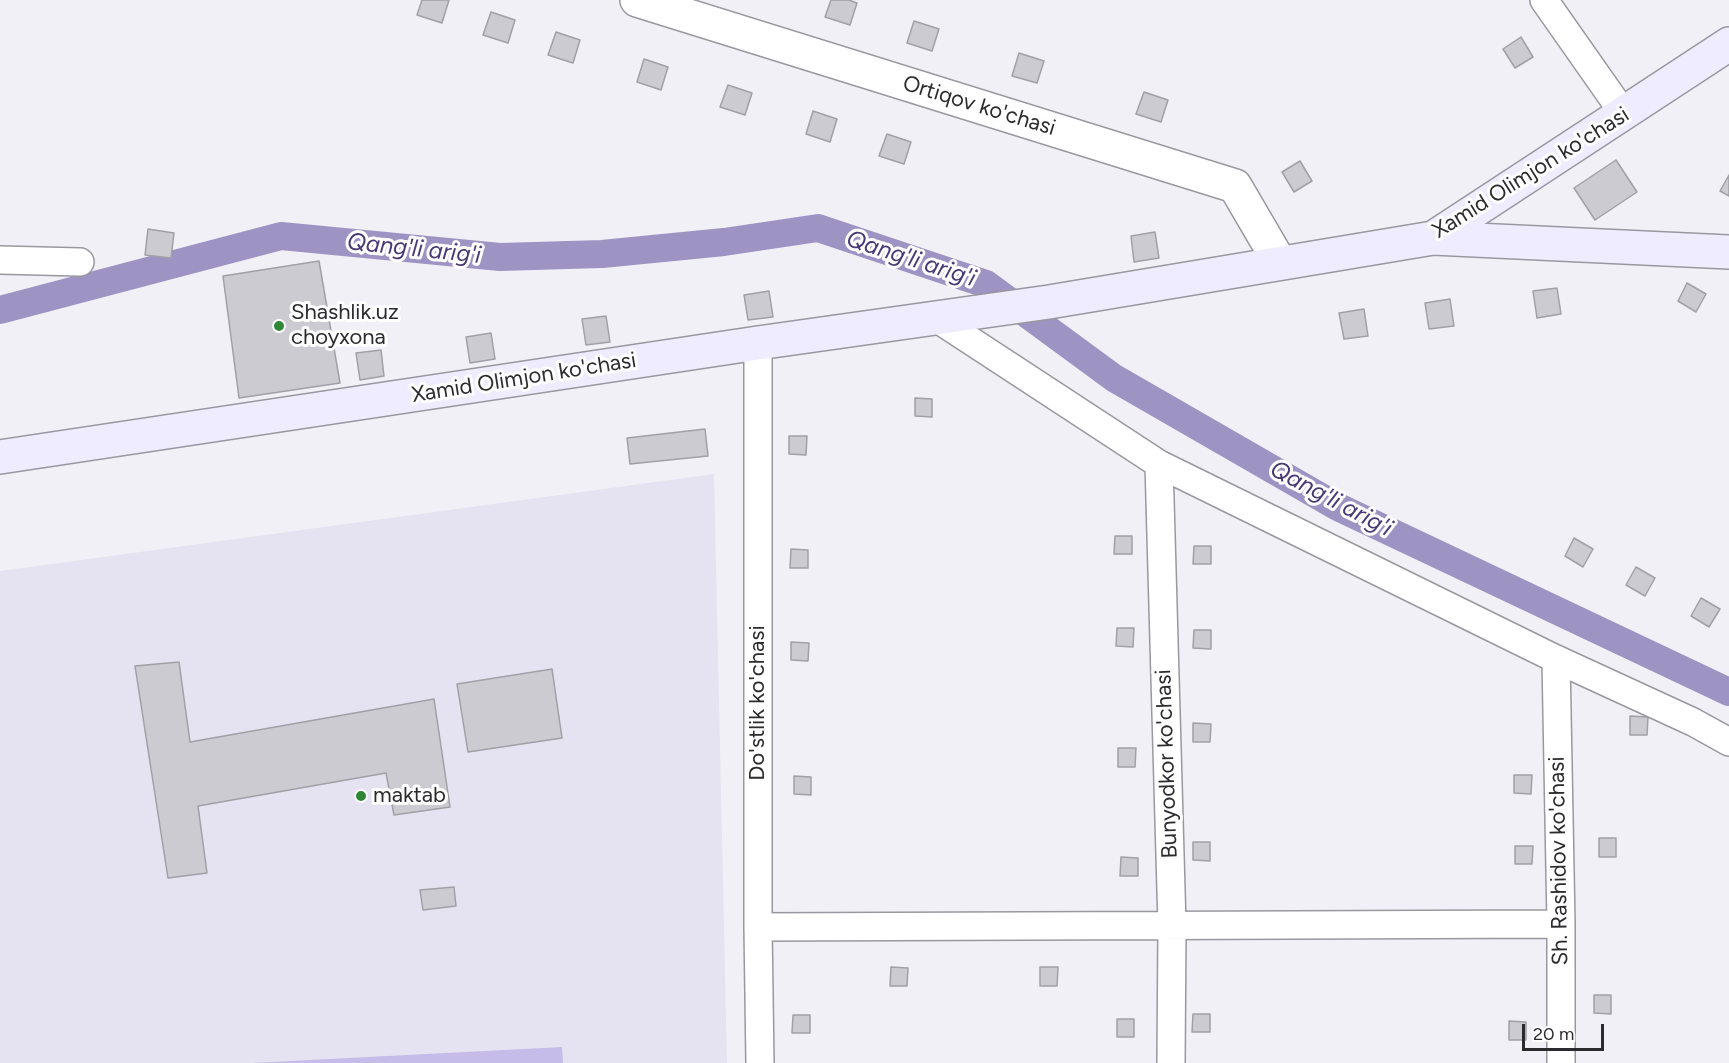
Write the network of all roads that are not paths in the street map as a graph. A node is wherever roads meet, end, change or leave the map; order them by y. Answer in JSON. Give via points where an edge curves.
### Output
{"nodes":[{"id":1,"x":637,"y":0,"type":"edge"},
{"id":2,"x":1544,"y":0,"type":"edge"},
{"id":3,"x":1729,"y":44,"type":"edge"},
{"id":4,"x":1624,"y":114,"type":"junction"},
{"id":5,"x":1433,"y":238,"type":"junction"},
{"id":6,"x":1729,"y":252,"type":"edge"},
{"id":7,"x":0,"y":260,"type":"edge"},
{"id":8,"x":80,"y":262,"type":"dead end"},
{"id":9,"x":1280,"y":263,"type":"junction"},
{"id":10,"x":936,"y":318,"type":"junction"},
{"id":11,"x":758,"y":343,"type":"junction"},
{"id":12,"x":0,"y":457,"type":"edge"},
{"id":13,"x":1159,"y":464,"type":"junction"},
{"id":14,"x":1556,"y":659,"type":"junction"},
{"id":15,"x":1729,"y":742,"type":"edge"},
{"id":16,"x":1561,"y":924,"type":"junction"},
{"id":17,"x":1172,"y":926,"type":"junction"},
{"id":18,"x":758,"y":927,"type":"junction"},
{"id":19,"x":760,"y":1063,"type":"edge"},
{"id":20,"x":1171,"y":1063,"type":"edge"},
{"id":21,"x":1561,"y":1063,"type":"edge"}],
"edges":[{"from":1,"to":9,"type":"street","name":"Ortiqov ko'chasi","via":[[1235,186]]},
{"from":2,"to":4,"type":"street"},
{"from":3,"to":4,"type":"main road","name":"Xamid Olimjon ko'chasi"},
{"from":4,"to":5,"type":"main road","name":"Xamid Olimjon ko'chasi"},
{"from":5,"to":6,"type":"main road"},
{"from":5,"to":9,"type":"main road","name":"Xamid Olimjon ko'chasi"},
{"from":7,"to":8,"type":"street"},
{"from":9,"to":10,"type":"main road","name":"Xamid Olimjon ko'chasi"},
{"from":10,"to":11,"type":"main road","name":"Xamid Olimjon ko'chasi"},
{"from":10,"to":13,"type":"street"},
{"from":11,"to":12,"type":"main road","name":"Xamid Olimjon ko'chasi"},
{"from":11,"to":18,"type":"street","name":"Do'stlik ko'chasi"},
{"from":13,"to":14,"type":"street"},
{"from":13,"to":17,"type":"street","name":"Bunyodkor ko'chasi"},
{"from":14,"to":15,"type":"street"},
{"from":14,"to":16,"type":"street","name":"Sh. Rashidov ko'chasi"},
{"from":16,"to":17,"type":"street"},
{"from":16,"to":21,"type":"street","name":"Sh. Rashidov ko'chasi"},
{"from":17,"to":18,"type":"street"},
{"from":17,"to":20,"type":"street","name":"Bunyodkor ko'chasi"},
{"from":18,"to":19,"type":"street","name":"Do'stlik ko'chasi"}]}
